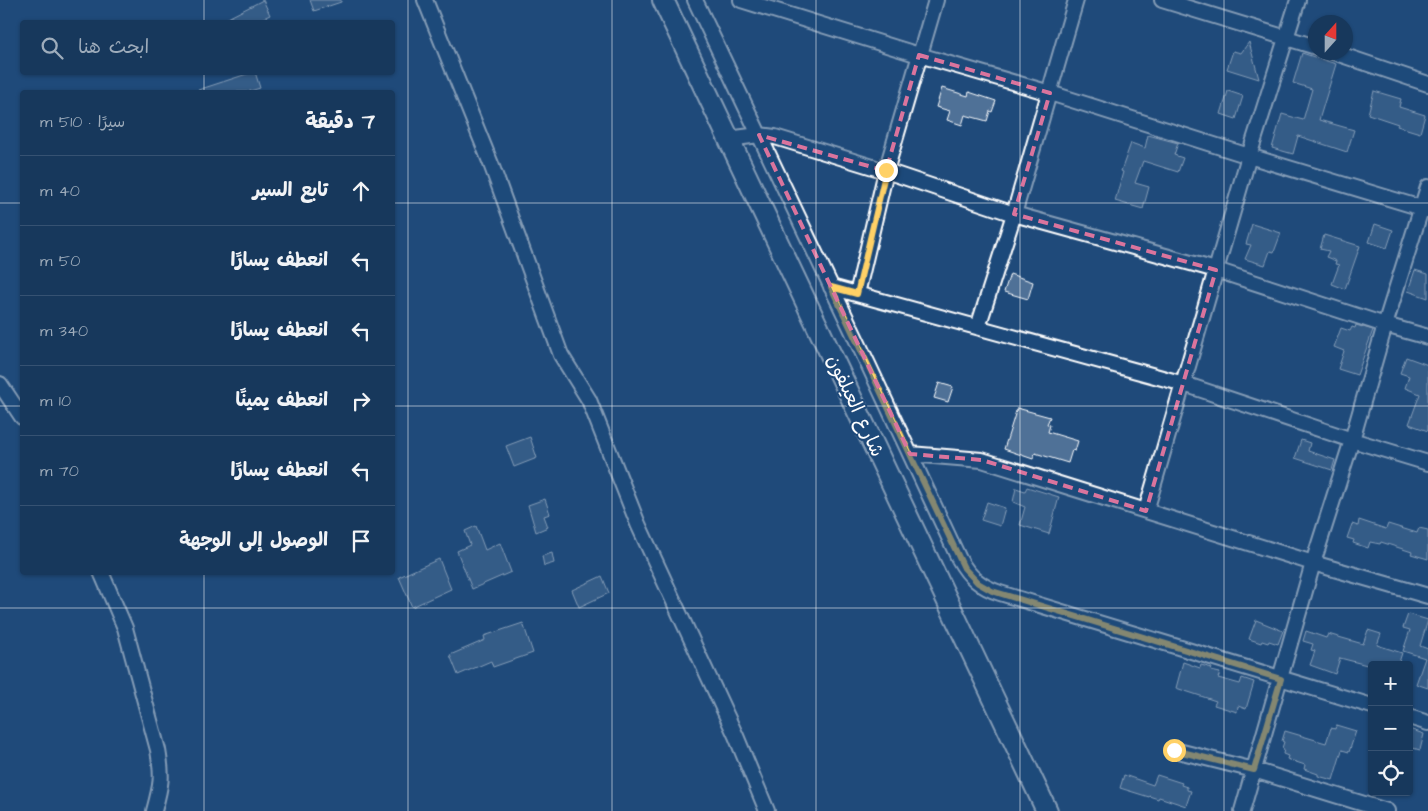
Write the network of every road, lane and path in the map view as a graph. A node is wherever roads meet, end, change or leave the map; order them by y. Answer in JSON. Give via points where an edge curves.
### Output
{"nodes":[{"id":1,"x":425,"y":0,"type":"edge"},
{"id":2,"x":663,"y":0,"type":"edge"},
{"id":3,"x":695,"y":0,"type":"edge"},
{"id":4,"x":740,"y":0,"type":"edge"},
{"id":5,"x":936,"y":0,"type":"edge"},
{"id":6,"x":1076,"y":0,"type":"edge"},
{"id":7,"x":1162,"y":0,"type":"edge"},
{"id":8,"x":1298,"y":0,"type":"edge"},
{"id":9,"x":1287,"y":37,"type":"junction"},
{"id":10,"x":1308,"y":44,"type":"edge"},
{"id":11,"x":919,"y":55,"type":"junction"},
{"id":12,"x":1353,"y":59,"type":"edge"},
{"id":13,"x":1428,"y":84,"type":"edge"},
{"id":14,"x":1050,"y":93,"type":"junction"},
{"id":15,"x":759,"y":135,"type":"junction"},
{"id":16,"x":728,"y":139,"type":"junction"},
{"id":17,"x":1249,"y":156,"type":"junction"},
{"id":18,"x":886,"y":170,"type":"junction"},
{"id":19,"x":1428,"y":187,"type":"edge"},
{"id":20,"x":1425,"y":209,"type":"edge"},
{"id":21,"x":1014,"y":214,"type":"junction"},
{"id":22,"x":1216,"y":270,"type":"junction"},
{"id":23,"x":831,"y":287,"type":"junction"},
{"id":24,"x":857,"y":294,"type":"junction"},
{"id":25,"x":1385,"y":326,"type":"junction"},
{"id":26,"x":978,"y":327,"type":"junction"},
{"id":27,"x":1428,"y":337,"type":"edge"},
{"id":28,"x":0,"y":384,"type":"edge"},
{"id":29,"x":1184,"y":384,"type":"junction"},
{"id":30,"x":20,"y":413,"type":"edge"},
{"id":31,"x":1352,"y":440,"type":"junction"},
{"id":32,"x":910,"y":454,"type":"junction"},
{"id":33,"x":1428,"y":463,"type":"edge"},
{"id":34,"x":1146,"y":511,"type":"junction"},
{"id":35,"x":1313,"y":563,"type":"junction"},
{"id":36,"x":102,"y":575,"type":"edge"},
{"id":37,"x":1428,"y":596,"type":"edge"},
{"id":38,"x":1281,"y":679,"type":"junction"},
{"id":39,"x":1368,"y":705,"type":"edge"},
{"id":40,"x":1413,"y":718,"type":"edge"},
{"id":41,"x":1428,"y":723,"type":"edge"},
{"id":42,"x":1174,"y":750,"type":"dead end"},
{"id":43,"x":1254,"y":770,"type":"junction"},
{"id":44,"x":154,"y":811,"type":"edge"},
{"id":45,"x":767,"y":811,"type":"edge"},
{"id":46,"x":1047,"y":811,"type":"edge"},
{"id":47,"x":1242,"y":811,"type":"edge"},
{"id":48,"x":1387,"y":811,"type":"edge"}],
"edges":[{"from":1,"to":45,"type":"street","via":[[491,164],[561,355],[589,400],[638,524]]},
{"from":2,"to":16,"type":"highway","name":"شارع العيلفون"},
{"from":3,"to":15,"type":"street"},
{"from":4,"to":11,"type":"street"},
{"from":5,"to":11,"type":"street"},
{"from":6,"to":14,"type":"street"},
{"from":7,"to":9,"type":"street"},
{"from":8,"to":9,"type":"street"},
{"from":9,"to":10,"type":"street"},
{"from":9,"to":17,"type":"street"},
{"from":11,"to":14,"type":"street"},
{"from":11,"to":18,"type":"street"},
{"from":12,"to":13,"type":"street"},
{"from":14,"to":17,"type":"street"},
{"from":14,"to":21,"type":"street"},
{"from":15,"to":16,"type":"street"},
{"from":15,"to":18,"type":"street"},
{"from":15,"to":23,"type":"street"},
{"from":16,"to":46,"type":"highway","name":"شارع العيلفون"},
{"from":17,"to":20,"type":"street"},
{"from":17,"to":22,"type":"street"},
{"from":18,"to":21,"type":"street"},
{"from":18,"to":24,"type":"street"},
{"from":19,"to":20,"type":"street"},
{"from":20,"to":25,"type":"street"},
{"from":21,"to":22,"type":"street"},
{"from":21,"to":26,"type":"street"},
{"from":22,"to":25,"type":"street"},
{"from":22,"to":29,"type":"street"},
{"from":23,"to":24,"type":"street"},
{"from":23,"to":32,"type":"street"},
{"from":24,"to":26,"type":"street"},
{"from":25,"to":27,"type":"street"},
{"from":25,"to":31,"type":"street"},
{"from":26,"to":29,"type":"street"},
{"from":28,"to":30,"type":"street"},
{"from":29,"to":31,"type":"street"},
{"from":29,"to":34,"type":"street"},
{"from":31,"to":33,"type":"street"},
{"from":31,"to":35,"type":"street"},
{"from":32,"to":34,"type":"street","via":[[982,460]]},
{"from":32,"to":38,"type":"street","via":[[964,568],[985,588]]},
{"from":34,"to":35,"type":"street"},
{"from":35,"to":37,"type":"street"},
{"from":35,"to":38,"type":"street"},
{"from":36,"to":44,"type":"street","via":[[125,628],[158,750],[161,786]]},
{"from":38,"to":39,"type":"street"},
{"from":38,"to":43,"type":"street"},
{"from":40,"to":41,"type":"street"},
{"from":42,"to":43,"type":"street"},
{"from":43,"to":47,"type":"street"},
{"from":43,"to":48,"type":"street"}]}
